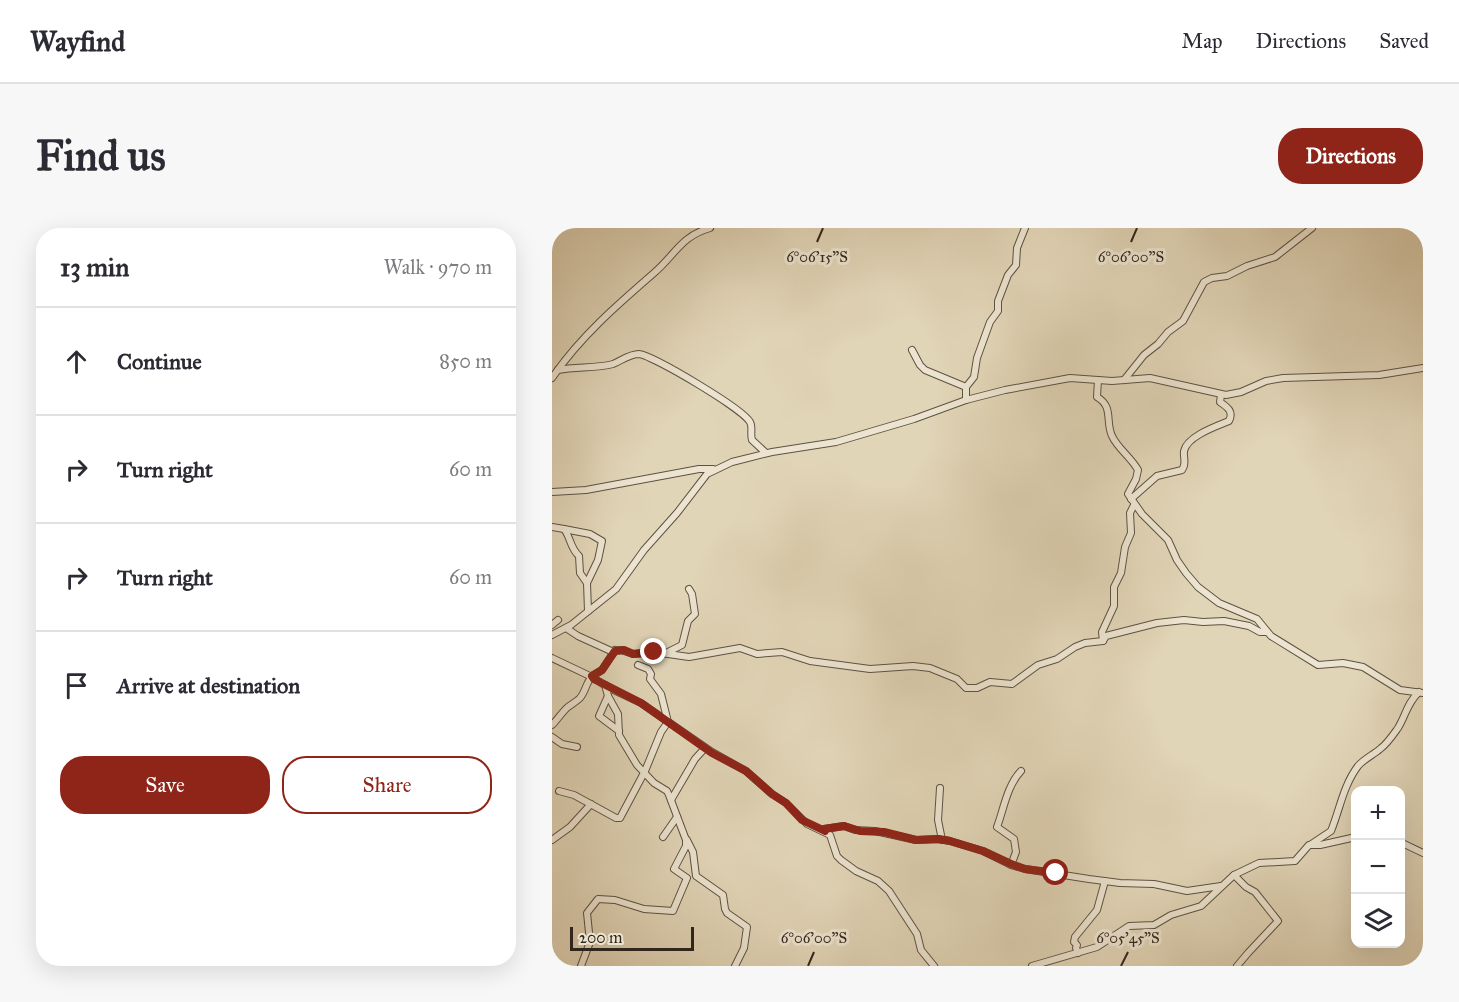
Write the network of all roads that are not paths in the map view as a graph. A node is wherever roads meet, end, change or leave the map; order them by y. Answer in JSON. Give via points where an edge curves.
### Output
{"nodes":[{"id":1,"x":710,"y":228,"type":"edge"},
{"id":2,"x":1025,"y":228,"type":"edge"},
{"id":3,"x":1312,"y":228,"type":"edge"},
{"id":4,"x":912,"y":350,"type":"dead end"},
{"id":5,"x":1423,"y":368,"type":"edge"},
{"id":6,"x":558,"y":370,"type":"junction"},
{"id":7,"x":552,"y":378,"type":"edge"},
{"id":8,"x":1098,"y":380,"type":"junction"},
{"id":9,"x":1124,"y":380,"type":"junction"},
{"id":10,"x":966,"y":387,"type":"junction"},
{"id":11,"x":1221,"y":395,"type":"junction"},
{"id":12,"x":966,"y":400,"type":"junction"},
{"id":13,"x":766,"y":453,"type":"junction"},
{"id":14,"x":714,"y":469,"type":"junction"},
{"id":15,"x":552,"y":492,"type":"edge"},
{"id":16,"x":1132,"y":502,"type":"junction"},
{"id":17,"x":552,"y":527,"type":"edge"},
{"id":18,"x":564,"y":529,"type":"junction"},
{"id":19,"x":587,"y":583,"type":"junction"},
{"id":20,"x":689,"y":589,"type":"dead end"},
{"id":21,"x":588,"y":611,"type":"junction"},
{"id":22,"x":558,"y":620,"type":"dead end"},
{"id":23,"x":552,"y":625,"type":"edge"},
{"id":24,"x":563,"y":629,"type":"junction"},
{"id":25,"x":1267,"y":632,"type":"junction"},
{"id":26,"x":552,"y":633,"type":"edge"},
{"id":27,"x":1103,"y":641,"type":"junction"},
{"id":28,"x":615,"y":651,"type":"junction"},
{"id":29,"x":665,"y":653,"type":"junction"},
{"id":30,"x":552,"y":658,"type":"edge"},
{"id":31,"x":638,"y":665,"type":"dead end"},
{"id":32,"x":593,"y":678,"type":"junction"},
{"id":33,"x":604,"y":685,"type":"junction"},
{"id":34,"x":1421,"y":693,"type":"edge"},
{"id":35,"x":608,"y":696,"type":"junction"},
{"id":36,"x":668,"y":722,"type":"junction"},
{"id":37,"x":552,"y":725,"type":"edge"},
{"id":38,"x":619,"y":731,"type":"junction"},
{"id":39,"x":552,"y":737,"type":"edge"},
{"id":40,"x":577,"y":747,"type":"dead end"},
{"id":41,"x":705,"y":748,"type":"junction"},
{"id":42,"x":645,"y":771,"type":"junction"},
{"id":43,"x":1021,"y":771,"type":"dead end"},
{"id":44,"x":940,"y":788,"type":"dead end"},
{"id":45,"x":559,"y":791,"type":"dead end"},
{"id":46,"x":671,"y":800,"type":"junction"},
{"id":47,"x":591,"y":804,"type":"junction"},
{"id":48,"x":677,"y":818,"type":"junction"},
{"id":49,"x":825,"y":831,"type":"junction"},
{"id":50,"x":663,"y":837,"type":"dead end"},
{"id":51,"x":1351,"y":838,"type":"edge"},
{"id":52,"x":552,"y":840,"type":"edge"},
{"id":53,"x":686,"y":840,"type":"junction"},
{"id":54,"x":942,"y":840,"type":"junction"},
{"id":55,"x":1405,"y":844,"type":"edge"},
{"id":56,"x":1309,"y":845,"type":"junction"},
{"id":57,"x":1423,"y":853,"type":"edge"},
{"id":58,"x":1011,"y":864,"type":"junction"},
{"id":59,"x":1234,"y":875,"type":"junction"},
{"id":60,"x":1105,"y":881,"type":"junction"},
{"id":61,"x":1221,"y":886,"type":"junction"},
{"id":62,"x":1078,"y":953,"type":"junction"},
{"id":63,"x":581,"y":966,"type":"edge"},
{"id":64,"x":735,"y":966,"type":"edge"},
{"id":65,"x":934,"y":966,"type":"edge"},
{"id":66,"x":1032,"y":966,"type":"edge"},
{"id":67,"x":1238,"y":966,"type":"edge"}],
"edges":[{"from":1,"to":6,"type":"street","via":[[678,246],[656,272],[617,303]]},
{"from":2,"to":10,"type":"street","via":[[1017,248],[1016,265],[1008,275],[990,322],[974,377]]},
{"from":3,"to":9,"type":"street","via":[[1275,257],[1204,282],[1183,321],[1144,355]]},
{"from":4,"to":10,"type":"street","via":[[925,370]]},
{"from":5,"to":11,"type":"street","via":[[1378,375],[1283,378]]},
{"from":6,"to":7,"type":"street"},
{"from":6,"to":13,"type":"street","via":[[610,365],[632,355],[644,356],[702,386],[745,416],[751,424],[752,440]]},
{"from":8,"to":9,"type":"street"},
{"from":8,"to":12,"type":"street","via":[[1070,378]]},
{"from":8,"to":16,"type":"street","via":[[1097,397],[1109,412],[1112,436],[1138,470],[1128,492]]},
{"from":9,"to":11,"type":"street","via":[[1144,377]]},
{"from":10,"to":12,"type":"street"},
{"from":11,"to":16,"type":"street","via":[[1220,402],[1230,412],[1228,421],[1189,443],[1182,470],[1157,476]]},
{"from":12,"to":13,"type":"street","via":[[836,442]]},
{"from":13,"to":14,"type":"street"},
{"from":14,"to":15,"type":"street"},
{"from":14,"to":21,"type":"street","via":[[648,545],[616,589]]},
{"from":16,"to":25,"type":"street","via":[[1168,540],[1181,567],[1198,587],[1224,606],[1257,619]]},
{"from":16,"to":27,"type":"street","via":[[1131,533],[1114,587],[1114,606],[1102,632]]},
{"from":17,"to":18,"type":"street"},
{"from":18,"to":19,"type":"street","via":[[571,548],[579,556],[580,573]]},
{"from":18,"to":19,"type":"street","via":[[590,534],[602,541]]},
{"from":19,"to":21,"type":"street"},
{"from":20,"to":29,"type":"street","via":[[695,614],[688,621],[684,642]]},
{"from":21,"to":24,"type":"street"},
{"from":22,"to":23,"type":"street"},
{"from":24,"to":26,"type":"street"},
{"from":24,"to":28,"type":"street"},
{"from":25,"to":27,"type":"street","via":[[1224,621],[1184,620],[1133,628],[1106,636]]},
{"from":25,"to":34,"type":"street","via":[[1318,664],[1363,667],[1400,690]]},
{"from":27,"to":29,"type":"street","via":[[1075,647],[1038,665],[1012,684],[988,683],[974,688],[966,688],[957,679],[928,668],[913,666],[870,669],[810,661],[782,652],[758,654],[740,648],[689,657]]},
{"from":28,"to":29,"type":"street"},
{"from":28,"to":32,"type":"street"},
{"from":30,"to":32,"type":"street"},
{"from":31,"to":36,"type":"street","via":[[651,674]]},
{"from":32,"to":33,"type":"street"},
{"from":32,"to":37,"type":"street","via":[[581,698]]},
{"from":33,"to":35,"type":"street"},
{"from":33,"to":36,"type":"street"},
{"from":34,"to":56,"type":"street","via":[[1410,700],[1398,727],[1382,748],[1359,764],[1344,790],[1331,831]]},
{"from":35,"to":38,"type":"street","via":[[618,714]]},
{"from":35,"to":38,"type":"street","via":[[600,716]]},
{"from":36,"to":41,"type":"street"},
{"from":36,"to":42,"type":"street"},
{"from":38,"to":42,"type":"street","via":[[637,765]]},
{"from":39,"to":40,"type":"street"},
{"from":41,"to":46,"type":"street"},
{"from":41,"to":49,"type":"street","via":[[746,771],[807,824]]},
{"from":42,"to":46,"type":"street","via":[[667,791]]},
{"from":42,"to":47,"type":"street","via":[[620,818]]},
{"from":43,"to":58,"type":"street","via":[[1014,779],[997,828],[1014,839],[1016,852]]},
{"from":44,"to":54,"type":"street","via":[[938,820]]},
{"from":45,"to":47,"type":"street"},
{"from":46,"to":48,"type":"street"},
{"from":47,"to":52,"type":"street"},
{"from":48,"to":50,"type":"street"},
{"from":48,"to":53,"type":"street"},
{"from":49,"to":54,"type":"street","via":[[844,826],[916,840]]},
{"from":49,"to":65,"type":"street","via":[[841,860],[889,891]]},
{"from":51,"to":56,"type":"street"},
{"from":53,"to":63,"type":"street","via":[[674,869],[687,878],[673,911],[598,899],[587,913],[590,942]]},
{"from":53,"to":64,"type":"street","via":[[693,852],[696,876],[723,895],[725,909],[747,927],[744,948]]},
{"from":54,"to":58,"type":"street","via":[[983,851]]},
{"from":55,"to":57,"type":"street"},
{"from":56,"to":59,"type":"street","via":[[1295,861],[1262,862]]},
{"from":58,"to":60,"type":"street"},
{"from":59,"to":61,"type":"street"},
{"from":59,"to":67,"type":"street","via":[[1255,892],[1278,921]]},
{"from":60,"to":61,"type":"street","via":[[1187,891]]},
{"from":60,"to":62,"type":"street","via":[[1097,910],[1074,937]]},
{"from":61,"to":62,"type":"street","via":[[1201,906],[1154,925],[1129,926],[1101,945]]},
{"from":62,"to":66,"type":"street"}]}
